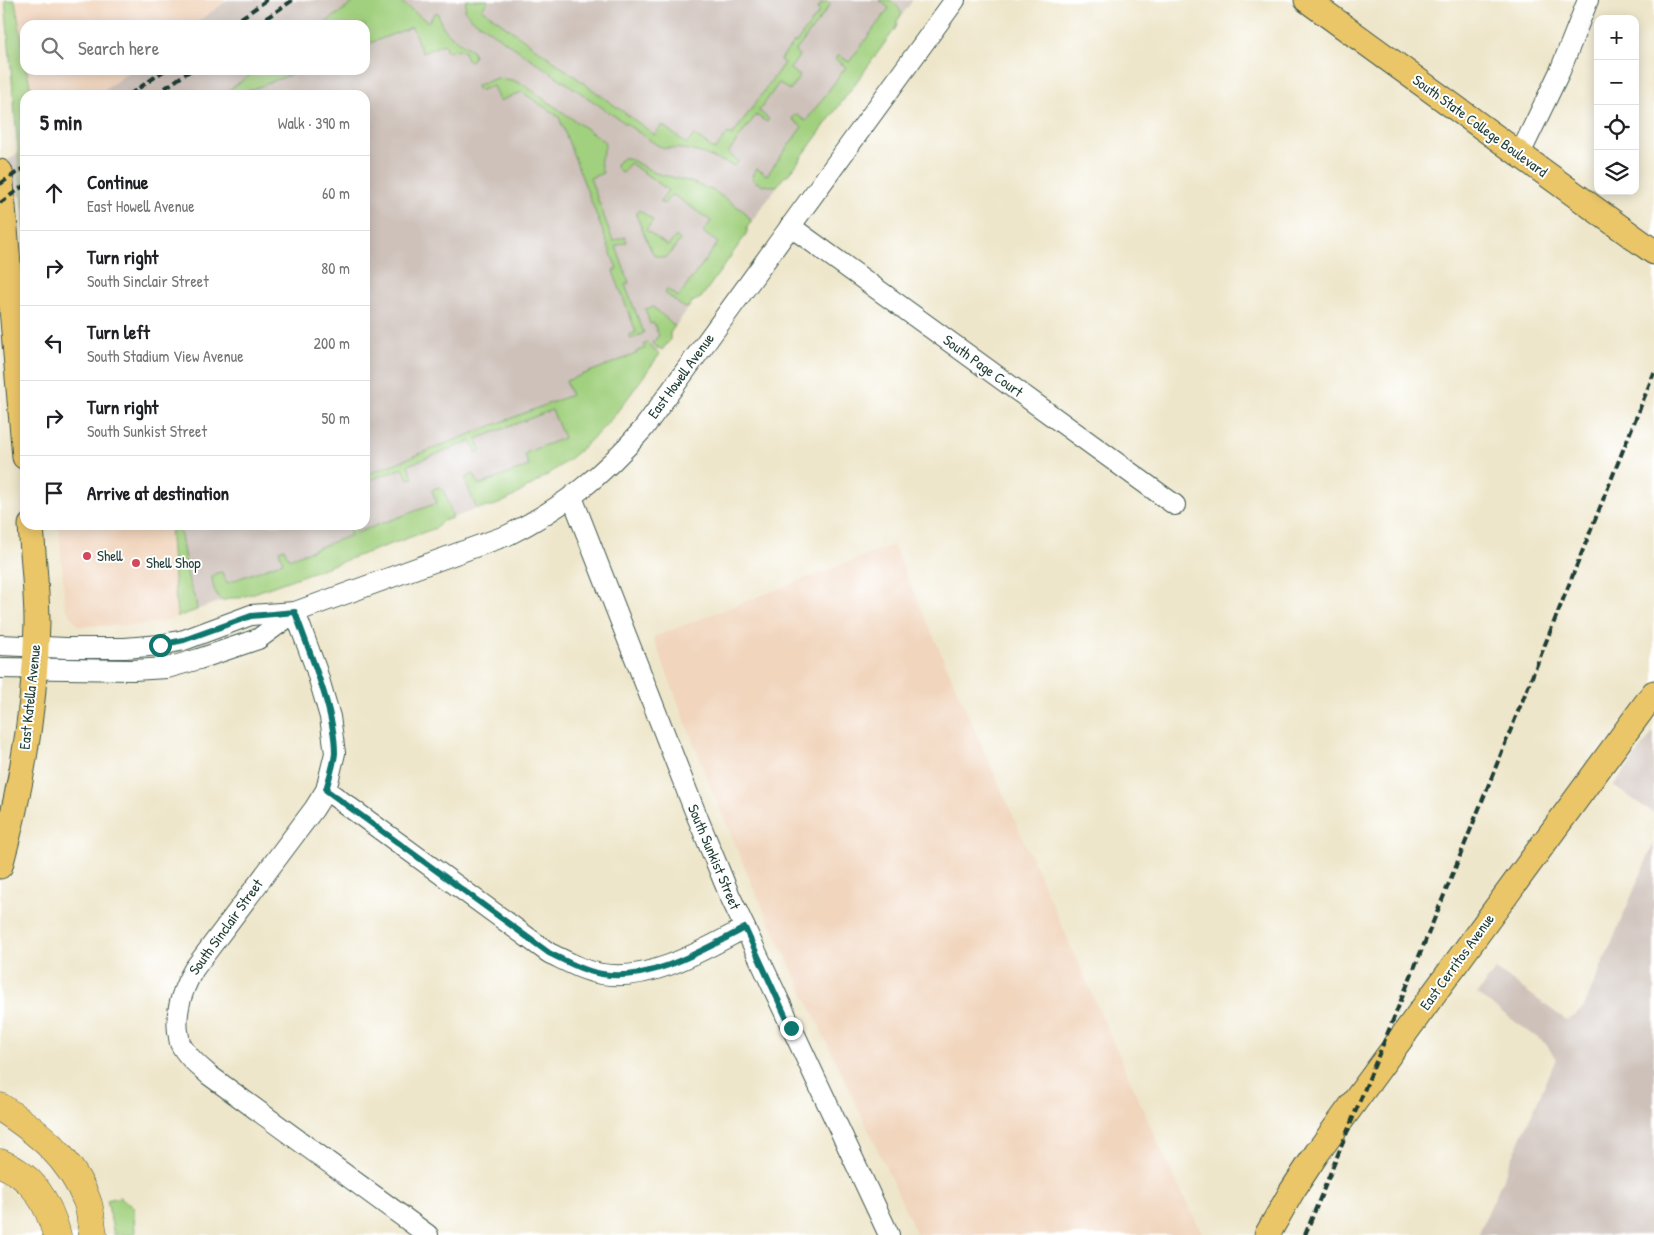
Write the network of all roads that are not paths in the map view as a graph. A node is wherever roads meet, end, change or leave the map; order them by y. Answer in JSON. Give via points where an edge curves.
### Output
{"nodes":[{"id":1,"x":955,"y":0,"type":"edge"},
{"id":2,"x":1307,"y":0,"type":"edge"},
{"id":3,"x":1588,"y":0,"type":"edge"},
{"id":4,"x":1520,"y":154,"type":"junction"},
{"id":5,"x":0,"y":172,"type":"edge"},
{"id":6,"x":790,"y":226,"type":"junction"},
{"id":7,"x":1654,"y":252,"type":"edge"},
{"id":8,"x":20,"y":400,"type":"edge"},
{"id":9,"x":572,"y":497,"type":"junction"},
{"id":10,"x":1175,"y":506,"type":"dead end"},
{"id":11,"x":31,"y":530,"type":"edge"},
{"id":12,"x":295,"y":612,"type":"junction"},
{"id":13,"x":0,"y":644,"type":"edge"},
{"id":14,"x":35,"y":658,"type":"junction"},
{"id":15,"x":0,"y":668,"type":"edge"},
{"id":16,"x":1654,"y":693,"type":"edge"},
{"id":17,"x":326,"y":790,"type":"junction"},
{"id":18,"x":0,"y":866,"type":"edge"},
{"id":19,"x":745,"y":928,"type":"junction"},
{"id":20,"x":0,"y":1107,"type":"edge"},
{"id":21,"x":0,"y":1162,"type":"edge"},
{"id":22,"x":57,"y":1235,"type":"edge"},
{"id":23,"x":93,"y":1235,"type":"edge"},
{"id":24,"x":428,"y":1235,"type":"edge"},
{"id":25,"x":889,"y":1235,"type":"edge"},
{"id":26,"x":1267,"y":1235,"type":"edge"}],
"edges":[{"from":1,"to":6,"type":"street","name":"East Howell Avenue"},
{"from":2,"to":4,"type":"main road","name":"South State College Boulevard"},
{"from":3,"to":4,"type":"street","via":[[1560,70]]},
{"from":4,"to":7,"type":"main road","name":"South State College Boulevard"},
{"from":5,"to":8,"type":"main road"},
{"from":6,"to":9,"type":"street","name":"East Howell Avenue","via":[[643,428],[608,467]]},
{"from":6,"to":10,"type":"street","name":"South Page Court"},
{"from":9,"to":12,"type":"street","name":"East Howell Avenue","via":[[508,534]]},
{"from":9,"to":19,"type":"street","name":"South Sunkist Street","via":[[708,845]]},
{"from":11,"to":14,"type":"main road","name":"East Katella Avenue","via":[[36,600]]},
{"from":12,"to":14,"type":"street","name":"East Howell Avenue","via":[[258,639],[167,668],[133,670]]},
{"from":12,"to":17,"type":"street","name":"South Sinclair Street","via":[[330,717],[335,753]]},
{"from":13,"to":14,"type":"street","name":"East Howell Avenue"},
{"from":14,"to":15,"type":"street","name":"East Howell Avenue"},
{"from":14,"to":18,"type":"main road","name":"East Katella Avenue","via":[[28,737]]},
{"from":16,"to":26,"type":"main road","name":"East Cerritos Avenue","via":[[1317,1153]]},
{"from":17,"to":19,"type":"street","via":[[549,953],[581,969],[623,976],[643,973],[686,957]]},
{"from":17,"to":24,"type":"street","name":"South Sinclair Street","via":[[187,980],[179,1002],[177,1024],[180,1043],[209,1075]]},
{"from":19,"to":25,"type":"street","name":"South Sunkist Street"},
{"from":20,"to":23,"type":"highway","via":[[41,1135],[77,1179],[88,1203]]},
{"from":21,"to":22,"type":"highway","via":[[26,1179],[41,1194]]}]}
